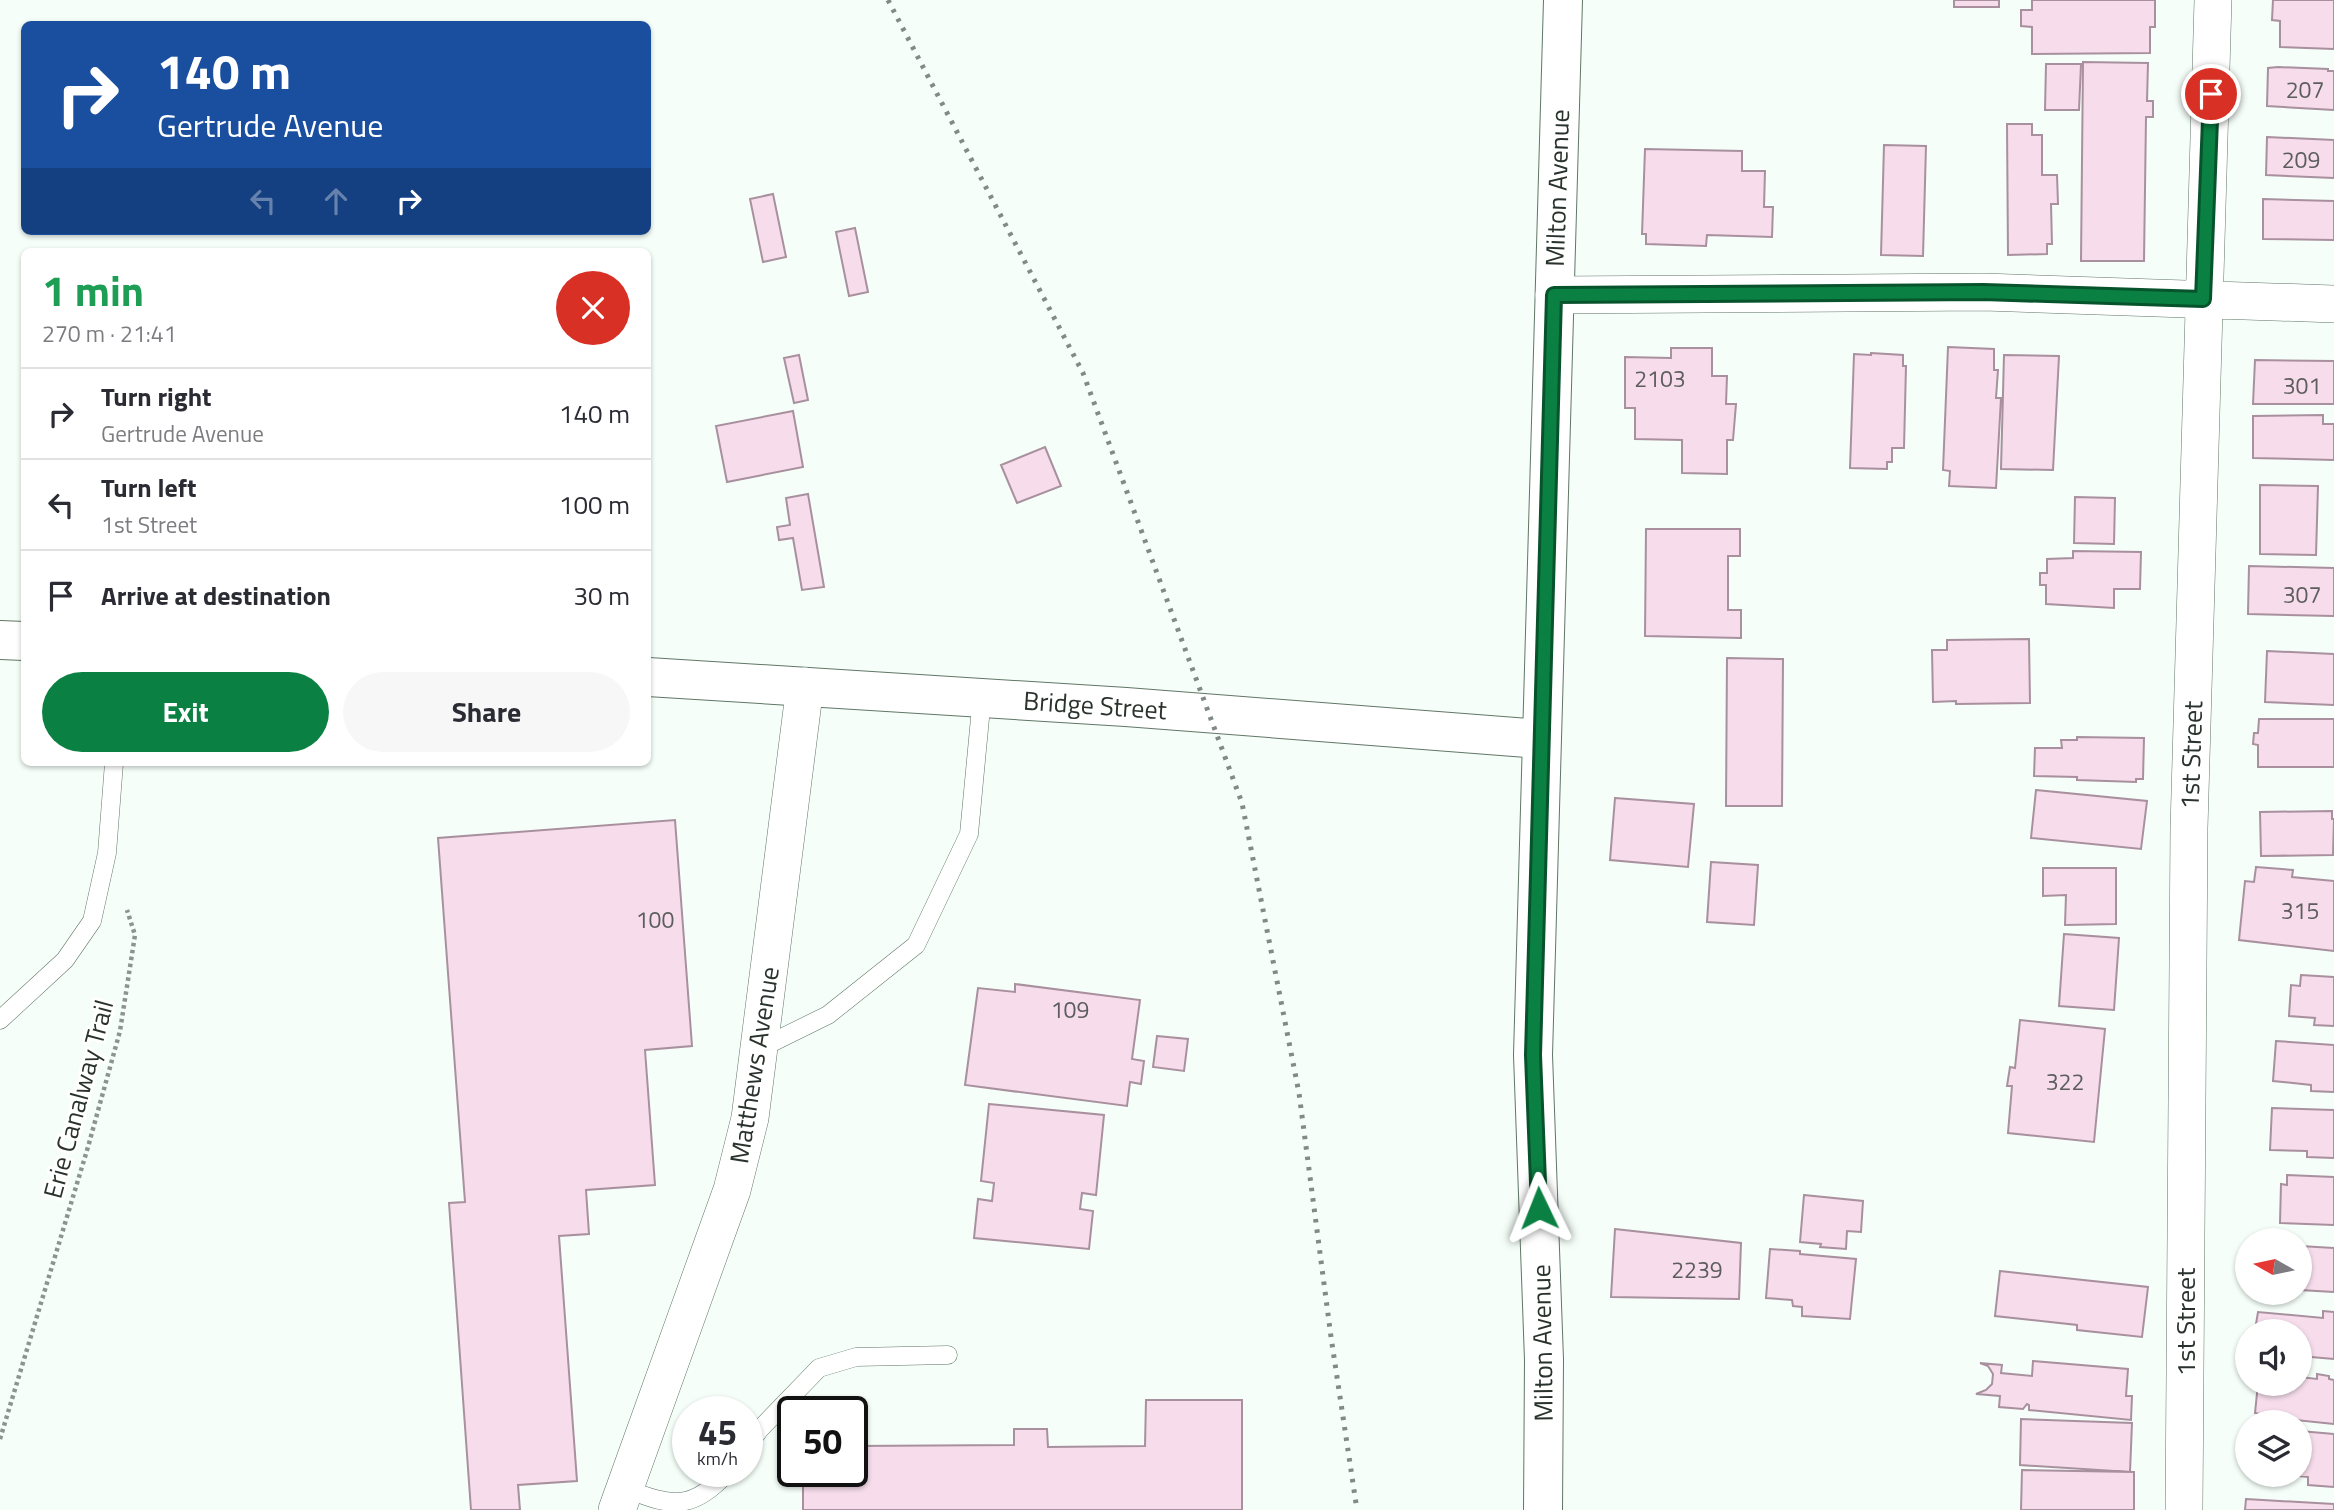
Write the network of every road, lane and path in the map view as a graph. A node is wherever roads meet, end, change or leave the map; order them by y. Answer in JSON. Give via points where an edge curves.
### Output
{"nodes":[{"id":1,"x":1563,"y":0,"type":"edge"},
{"id":2,"x":2213,"y":0,"type":"edge"},
{"id":3,"x":1554,"y":295,"type":"junction"},
{"id":4,"x":2203,"y":299,"type":"junction"},
{"id":5,"x":2334,"y":304,"type":"edge"},
{"id":6,"x":0,"y":639,"type":"edge"},
{"id":7,"x":21,"y":641,"type":"edge"},
{"id":8,"x":651,"y":677,"type":"edge"},
{"id":9,"x":805,"y":686,"type":"junction"},
{"id":10,"x":982,"y":697,"type":"junction"},
{"id":11,"x":1541,"y":739,"type":"junction"},
{"id":12,"x":114,"y":766,"type":"edge"},
{"id":13,"x":123,"y":899,"type":"dead end"},
{"id":14,"x":0,"y":1020,"type":"edge"},
{"id":15,"x":759,"y":1049,"type":"junction"},
{"id":16,"x":948,"y":1356,"type":"dead end"},
{"id":17,"x":763,"y":1426,"type":"edge"},
{"id":18,"x":0,"y":1439,"type":"edge"},
{"id":19,"x":716,"y":1487,"type":"edge"},
{"id":20,"x":621,"y":1499,"type":"edge"},
{"id":21,"x":1543,"y":1510,"type":"edge"},
{"id":22,"x":2184,"y":1510,"type":"edge"}],
"edges":[{"from":1,"to":3,"type":"main road","name":"Milton Avenue"},
{"from":2,"to":4,"type":"street","name":"1st Street"},
{"from":3,"to":4,"type":"street","via":[[1983,292]]},
{"from":3,"to":11,"type":"main road","name":"Milton Avenue"},
{"from":4,"to":5,"type":"street"},
{"from":4,"to":22,"type":"street","name":"1st Street","via":[[2189,828]]},
{"from":6,"to":7,"type":"main road"},
{"from":8,"to":9,"type":"main road","name":"Bridge Street"},
{"from":9,"to":10,"type":"main road","name":"Bridge Street"},
{"from":9,"to":15,"type":"street","name":"Matthews Avenue"},
{"from":10,"to":11,"type":"main road","name":"Bridge Street"},
{"from":10,"to":15,"type":"lane","via":[[969,834],[916,945],[828,1015]]},
{"from":11,"to":21,"type":"main road","name":"Milton Avenue","via":[[1533,1055],[1544,1360]]},
{"from":12,"to":14,"type":"lane","via":[[107,853],[92,921],[65,960]]},
{"from":13,"to":18,"type":"path","name":"Erie Canalway Trail","via":[[135,935],[120,1031]]},
{"from":15,"to":20,"type":"street","name":"Matthews Avenue","via":[[750,1118],[733,1190]]},
{"from":16,"to":17,"type":"lane","via":[[856,1357],[819,1368]]},
{"from":19,"to":20,"type":"lane","via":[[675,1506]]}]}
